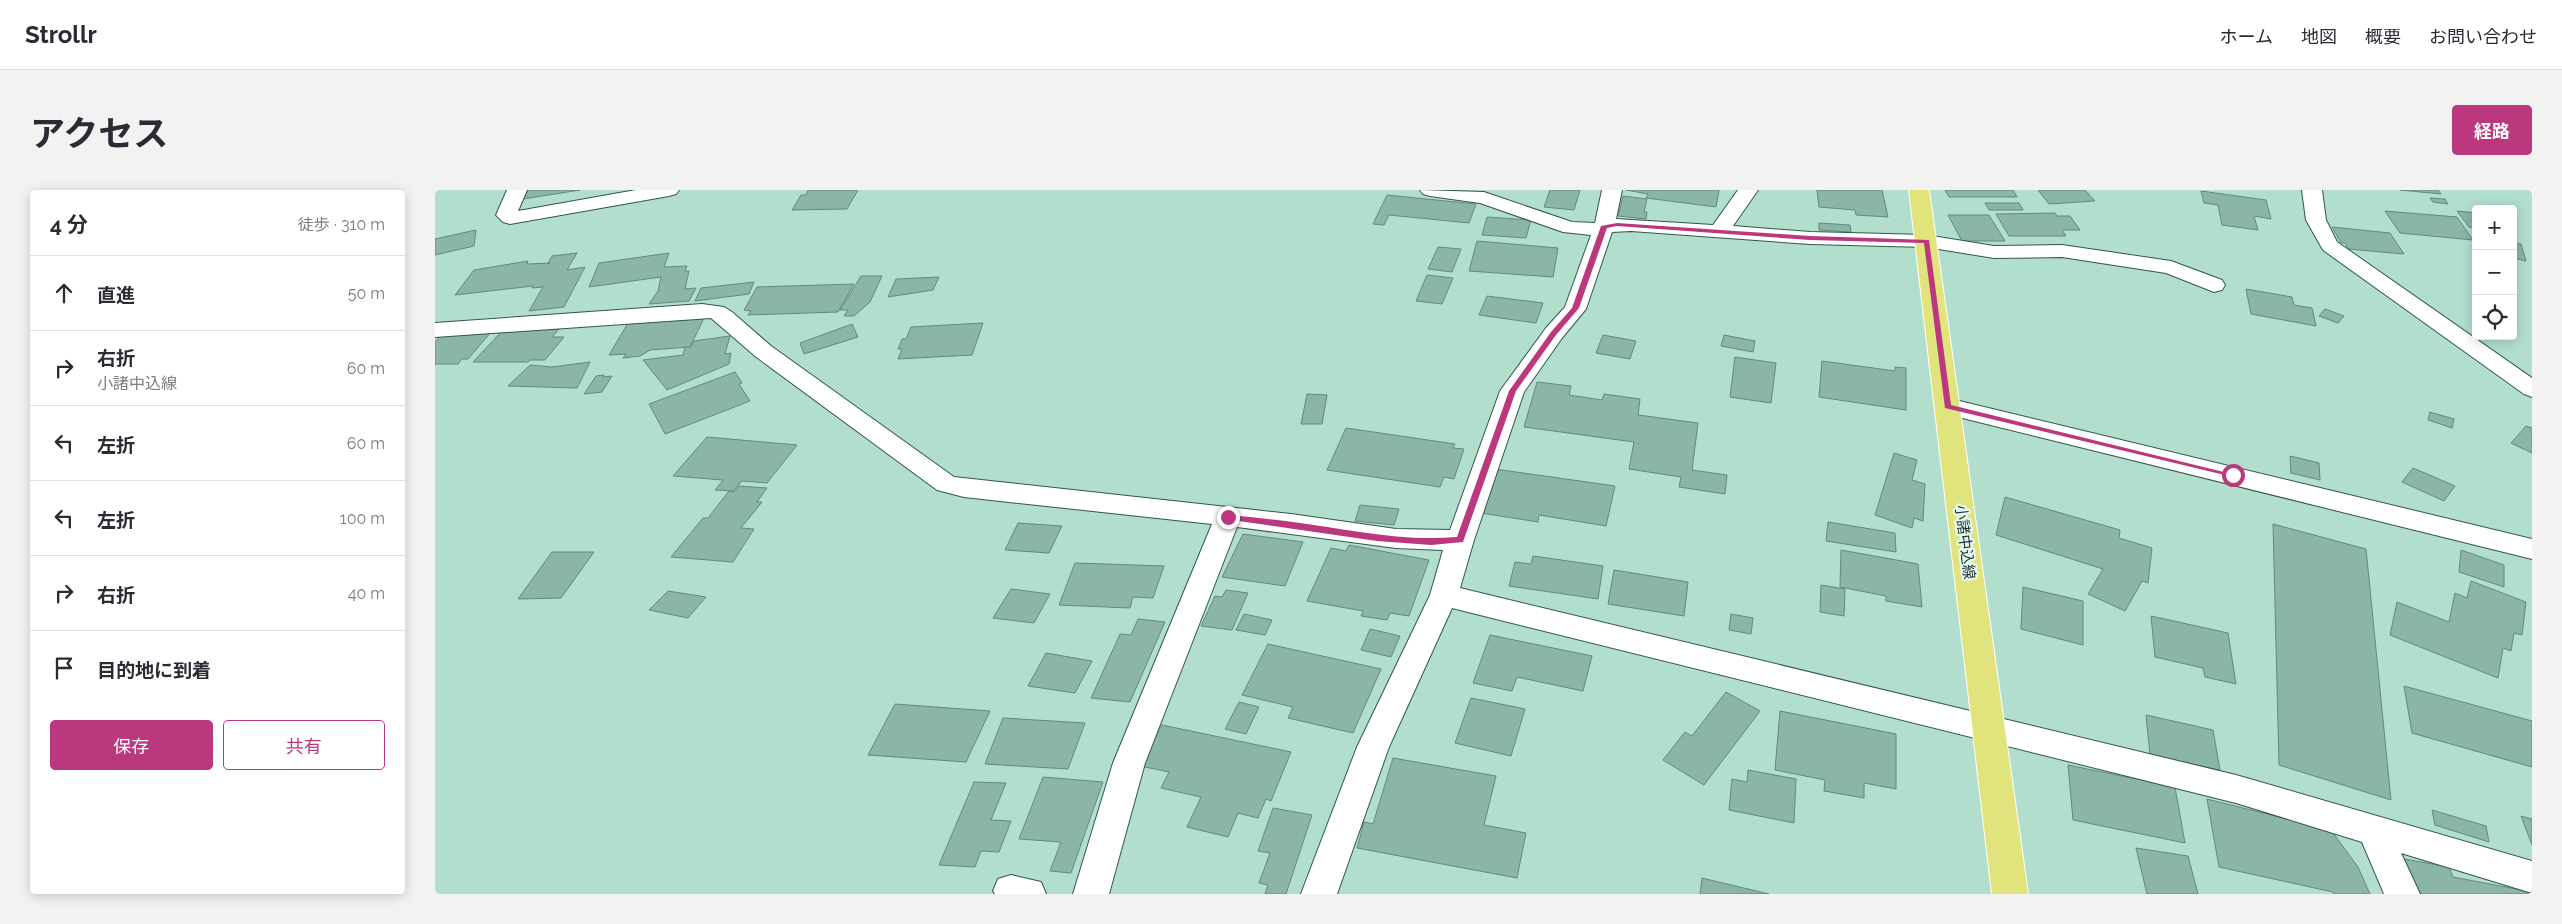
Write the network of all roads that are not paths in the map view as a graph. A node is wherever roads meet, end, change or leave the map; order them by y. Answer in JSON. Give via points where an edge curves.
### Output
{"nodes":[{"id":1,"x":517,"y":190,"type":"edge"},
{"id":2,"x":669,"y":190,"type":"edge"},
{"id":3,"x":1430,"y":190,"type":"edge"},
{"id":4,"x":1612,"y":190,"type":"edge"},
{"id":5,"x":1748,"y":190,"type":"edge"},
{"id":6,"x":1919,"y":190,"type":"edge"},
{"id":7,"x":2312,"y":190,"type":"edge"},
{"id":8,"x":1604,"y":226,"type":"junction"},
{"id":9,"x":1720,"y":233,"type":"junction"},
{"id":10,"x":1926,"y":241,"type":"junction"},
{"id":11,"x":2214,"y":285,"type":"dead end"},
{"id":12,"x":435,"y":330,"type":"edge"},
{"id":13,"x":2532,"y":389,"type":"edge"},
{"id":14,"x":1947,"y":406,"type":"junction"},
{"id":15,"x":1228,"y":517,"type":"junction"},
{"id":16,"x":1460,"y":540,"type":"junction"},
{"id":17,"x":2532,"y":549,"type":"edge"},
{"id":18,"x":1444,"y":595,"type":"junction"},
{"id":19,"x":1989,"y":728,"type":"junction"},
{"id":20,"x":2376,"y":831,"type":"junction"},
{"id":21,"x":2532,"y":877,"type":"edge"},
{"id":22,"x":1091,"y":894,"type":"edge"},
{"id":23,"x":1319,"y":894,"type":"edge"},
{"id":24,"x":2010,"y":894,"type":"edge"},
{"id":25,"x":2402,"y":894,"type":"edge"}],
"edges":[{"from":1,"to":2,"type":"street","via":[[506,215],[510,218]]},
{"from":3,"to":8,"type":"street","via":[[1484,198],[1570,228]]},
{"from":4,"to":8,"type":"street"},
{"from":5,"to":9,"type":"street","via":[[1725,220]]},
{"from":6,"to":10,"type":"main road","name":"小諸中込線"},
{"from":7,"to":13,"type":"street","via":[[2312,207],[2317,223],[2330,246]]},
{"from":8,"to":9,"type":"street","via":[[1631,225]]},
{"from":8,"to":16,"type":"street","via":[[1575,308],[1512,391]]},
{"from":9,"to":10,"type":"street"},
{"from":10,"to":11,"type":"street","via":[[1994,252],[2062,251],[2109,257],[2171,267]]},
{"from":10,"to":14,"type":"main road","name":"小諸中込線"},
{"from":12,"to":15,"type":"street","via":[[717,312],[763,351],[946,484]]},
{"from":14,"to":17,"type":"street"},
{"from":14,"to":19,"type":"main road","name":"小諸中込線"},
{"from":15,"to":16,"type":"street","via":[[1377,538],[1431,542]]},
{"from":15,"to":22,"type":"street","via":[[1129,763]]},
{"from":16,"to":18,"type":"street"},
{"from":18,"to":19,"type":"street"},
{"from":18,"to":23,"type":"street","via":[[1373,747]]},
{"from":19,"to":20,"type":"street","via":[[2236,789]]},
{"from":19,"to":24,"type":"main road","name":"小諸中込線"},
{"from":20,"to":21,"type":"street"},
{"from":20,"to":25,"type":"street"}]}
